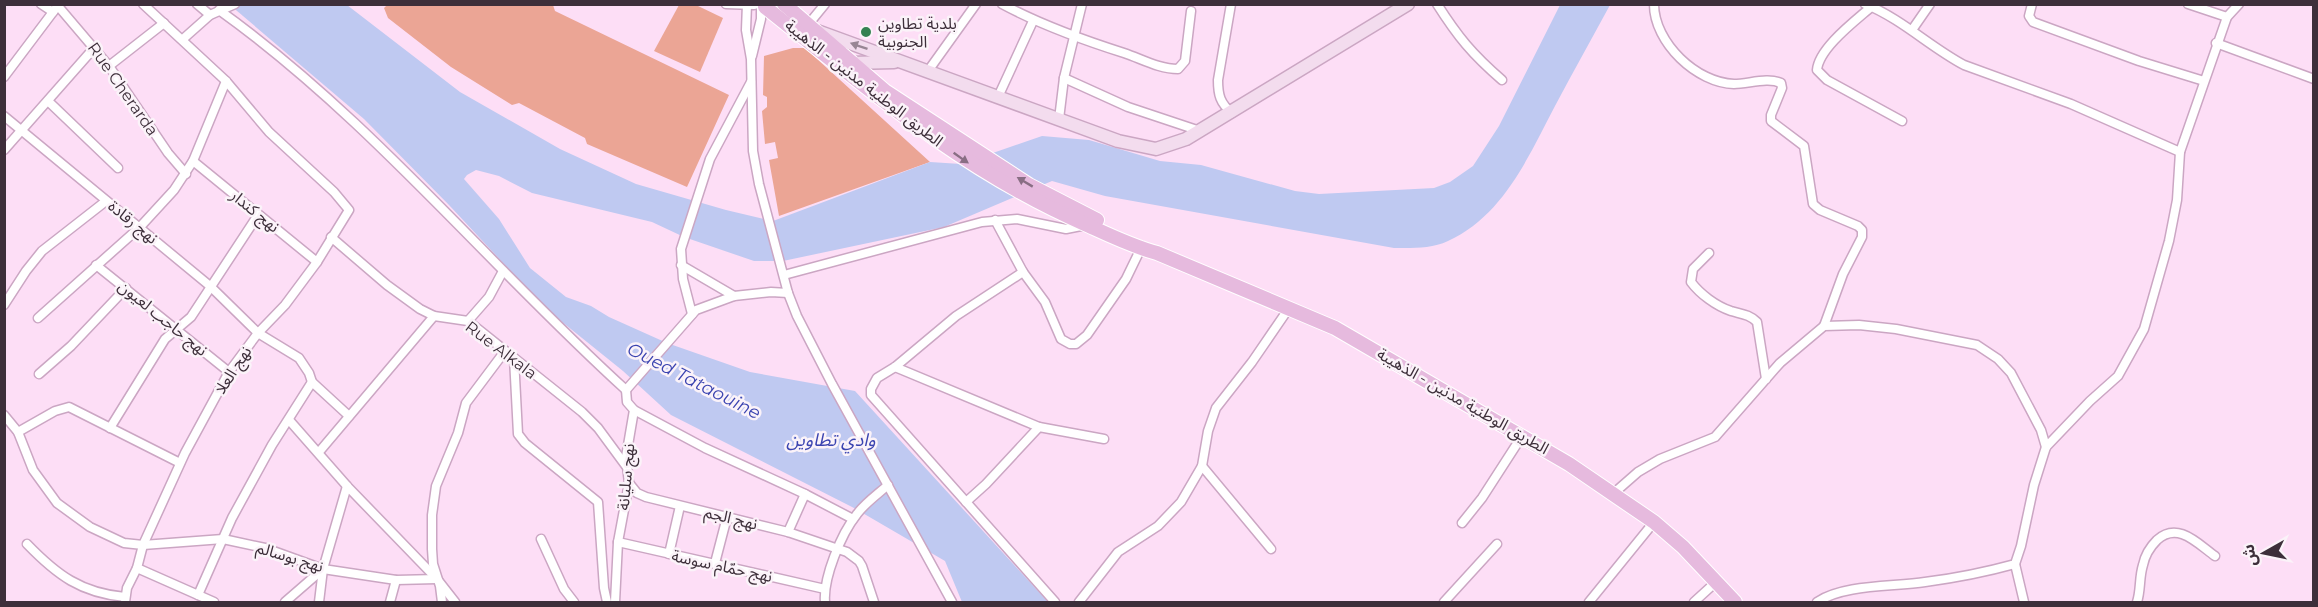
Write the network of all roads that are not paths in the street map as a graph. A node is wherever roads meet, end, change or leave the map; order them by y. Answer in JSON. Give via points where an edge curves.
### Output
{"nodes":[{"id":1,"x":41,"y":4,"type":"edge"},
{"id":2,"x":143,"y":4,"type":"edge"},
{"id":3,"x":197,"y":4,"type":"edge"},
{"id":4,"x":235,"y":4,"type":"edge"},
{"id":5,"x":726,"y":4,"type":"edge"},
{"id":6,"x":784,"y":4,"type":"edge"},
{"id":7,"x":825,"y":4,"type":"edge"},
{"id":8,"x":976,"y":4,"type":"edge"},
{"id":9,"x":1082,"y":4,"type":"edge"},
{"id":10,"x":1231,"y":4,"type":"edge"},
{"id":11,"x":1408,"y":4,"type":"edge"},
{"id":12,"x":1437,"y":4,"type":"edge"},
{"id":13,"x":1654,"y":4,"type":"edge"},
{"id":14,"x":1930,"y":4,"type":"edge"},
{"id":15,"x":2032,"y":4,"type":"edge"},
{"id":16,"x":2188,"y":4,"type":"edge"},
{"id":17,"x":2239,"y":4,"type":"edge"},
{"id":18,"x":1002,"y":5,"type":"edge"},
{"id":19,"x":756,"y":6,"type":"edge"},
{"id":20,"x":1868,"y":6,"type":"edge"},
{"id":21,"x":57,"y":8,"type":"edge"},
{"id":22,"x":219,"y":10,"type":"junction"},
{"id":23,"x":1191,"y":11,"type":"dead end"},
{"id":24,"x":210,"y":15,"type":"junction"},
{"id":25,"x":2227,"y":17,"type":"junction"},
{"id":26,"x":1033,"y":21,"type":"junction"},
{"id":27,"x":164,"y":23,"type":"junction"},
{"id":28,"x":809,"y":27,"type":"junction"},
{"id":29,"x":1912,"y":30,"type":"junction"},
{"id":30,"x":1073,"y":34,"type":"junction"},
{"id":31,"x":183,"y":39,"type":"junction"},
{"id":32,"x":2217,"y":44,"type":"junction"},
{"id":33,"x":94,"y":48,"type":"junction"},
{"id":34,"x":751,"y":59,"type":"junction"},
{"id":35,"x":889,"y":63,"type":"junction"},
{"id":36,"x":907,"y":63,"type":"junction"},
{"id":37,"x":109,"y":66,"type":"junction"},
{"id":38,"x":848,"y":67,"type":"junction"},
{"id":39,"x":928,"y":71,"type":"junction"},
{"id":40,"x":4,"y":77,"type":"edge"},
{"id":41,"x":1064,"y":78,"type":"junction"},
{"id":42,"x":2313,"y":79,"type":"edge"},
{"id":43,"x":1502,"y":80,"type":"dead end"},
{"id":44,"x":226,"y":81,"type":"junction"},
{"id":45,"x":751,"y":81,"type":"junction"},
{"id":46,"x":2204,"y":81,"type":"junction"},
{"id":47,"x":880,"y":91,"type":"junction"},
{"id":48,"x":998,"y":97,"type":"junction"},
{"id":49,"x":48,"y":101,"type":"junction"},
{"id":50,"x":1232,"y":112,"type":"junction"},
{"id":51,"x":4,"y":117,"type":"edge"},
{"id":52,"x":1059,"y":119,"type":"junction"},
{"id":53,"x":1902,"y":121,"type":"dead end"},
{"id":54,"x":22,"y":129,"type":"junction"},
{"id":55,"x":1200,"y":131,"type":"junction"},
{"id":56,"x":4,"y":150,"type":"edge"},
{"id":57,"x":2180,"y":152,"type":"junction"},
{"id":58,"x":193,"y":160,"type":"junction"},
{"id":59,"x":118,"y":168,"type":"dead end"},
{"id":60,"x":186,"y":174,"type":"junction"},
{"id":61,"x":106,"y":201,"type":"junction"},
{"id":62,"x":1072,"y":214,"type":"junction"},
{"id":63,"x":258,"y":215,"type":"junction"},
{"id":64,"x":995,"y":220,"type":"junction"},
{"id":65,"x":1087,"y":225,"type":"junction"},
{"id":66,"x":140,"y":227,"type":"junction"},
{"id":67,"x":332,"y":237,"type":"junction"},
{"id":68,"x":1141,"y":246,"type":"junction"},
{"id":69,"x":1709,"y":253,"type":"dead end"},
{"id":70,"x":317,"y":262,"type":"junction"},
{"id":71,"x":96,"y":265,"type":"junction"},
{"id":72,"x":681,"y":265,"type":"junction"},
{"id":73,"x":503,"y":272,"type":"junction"},
{"id":74,"x":1023,"y":272,"type":"junction"},
{"id":75,"x":784,"y":275,"type":"junction"},
{"id":76,"x":210,"y":286,"type":"junction"},
{"id":77,"x":126,"y":288,"type":"junction"},
{"id":78,"x":788,"y":293,"type":"junction"},
{"id":79,"x":734,"y":296,"type":"junction"},
{"id":80,"x":4,"y":305,"type":"edge"},
{"id":81,"x":1289,"y":308,"type":"junction"},
{"id":82,"x":692,"y":314,"type":"junction"},
{"id":83,"x":434,"y":316,"type":"junction"},
{"id":84,"x":38,"y":318,"type":"dead end"},
{"id":85,"x":468,"y":321,"type":"junction"},
{"id":86,"x":1824,"y":326,"type":"junction"},
{"id":87,"x":176,"y":329,"type":"junction"},
{"id":88,"x":258,"y":333,"type":"junction"},
{"id":89,"x":505,"y":351,"type":"junction"},
{"id":90,"x":514,"y":357,"type":"junction"},
{"id":91,"x":895,"y":367,"type":"junction"},
{"id":92,"x":229,"y":372,"type":"junction"},
{"id":93,"x":39,"y":374,"type":"dead end"},
{"id":94,"x":1766,"y":379,"type":"junction"},
{"id":95,"x":312,"y":382,"type":"junction"},
{"id":96,"x":627,"y":388,"type":"junction"},
{"id":97,"x":634,"y":410,"type":"junction"},
{"id":98,"x":4,"y":415,"type":"edge"},
{"id":99,"x":349,"y":416,"type":"junction"},
{"id":100,"x":289,"y":420,"type":"junction"},
{"id":101,"x":1039,"y":427,"type":"junction"},
{"id":102,"x":110,"y":428,"type":"junction"},
{"id":103,"x":18,"y":432,"type":"junction"},
{"id":104,"x":1522,"y":436,"type":"junction"},
{"id":105,"x":1104,"y":439,"type":"dead end"},
{"id":106,"x":2046,"y":447,"type":"junction"},
{"id":107,"x":319,"y":452,"type":"junction"},
{"id":108,"x":180,"y":462,"type":"junction"},
{"id":109,"x":626,"y":466,"type":"junction"},
{"id":110,"x":1202,"y":466,"type":"junction"},
{"id":111,"x":629,"y":483,"type":"junction"},
{"id":112,"x":888,"y":484,"type":"junction"},
{"id":113,"x":347,"y":486,"type":"junction"},
{"id":114,"x":1614,"y":493,"type":"junction"},
{"id":115,"x":805,"y":494,"type":"junction"},
{"id":116,"x":966,"y":501,"type":"junction"},
{"id":117,"x":680,"y":506,"type":"junction"},
{"id":118,"x":855,"y":516,"type":"junction"},
{"id":119,"x":727,"y":517,"type":"junction"},
{"id":120,"x":1654,"y":522,"type":"junction"},
{"id":121,"x":1461,"y":523,"type":"dead end"},
{"id":122,"x":788,"y":532,"type":"junction"},
{"id":123,"x":541,"y":538,"type":"dead end"},
{"id":124,"x":223,"y":539,"type":"junction"},
{"id":125,"x":618,"y":542,"type":"junction"},
{"id":126,"x":27,"y":544,"type":"dead end"},
{"id":127,"x":1497,"y":544,"type":"dead end"},
{"id":128,"x":142,"y":545,"type":"junction"},
{"id":129,"x":838,"y":549,"type":"junction"},
{"id":130,"x":1271,"y":549,"type":"dead end"},
{"id":131,"x":669,"y":554,"type":"junction"},
{"id":132,"x":2215,"y":556,"type":"dead end"},
{"id":133,"x":715,"y":562,"type":"junction"},
{"id":134,"x":2015,"y":564,"type":"junction"},
{"id":135,"x":137,"y":568,"type":"junction"},
{"id":136,"x":324,"y":569,"type":"junction"},
{"id":137,"x":437,"y":579,"type":"junction"},
{"id":138,"x":396,"y":580,"type":"junction"},
{"id":139,"x":1716,"y":582,"type":"junction"},
{"id":140,"x":825,"y":589,"type":"junction"},
{"id":141,"x":198,"y":595,"type":"junction"},
{"id":142,"x":125,"y":600,"type":"edge"},
{"id":143,"x":615,"y":602,"type":"edge"},
{"id":144,"x":214,"y":603,"type":"edge"},
{"id":145,"x":285,"y":603,"type":"edge"},
{"id":146,"x":319,"y":603,"type":"edge"},
{"id":147,"x":390,"y":603,"type":"edge"},
{"id":148,"x":442,"y":603,"type":"edge"},
{"id":149,"x":455,"y":603,"type":"edge"},
{"id":150,"x":574,"y":603,"type":"edge"},
{"id":151,"x":825,"y":603,"type":"edge"},
{"id":152,"x":874,"y":603,"type":"edge"},
{"id":153,"x":952,"y":603,"type":"edge"},
{"id":154,"x":1054,"y":603,"type":"edge"},
{"id":155,"x":1080,"y":603,"type":"edge"},
{"id":156,"x":1444,"y":603,"type":"edge"},
{"id":157,"x":1589,"y":603,"type":"edge"},
{"id":158,"x":1694,"y":603,"type":"edge"},
{"id":159,"x":1735,"y":603,"type":"edge"},
{"id":160,"x":1817,"y":603,"type":"edge"},
{"id":161,"x":2024,"y":603,"type":"edge"},
{"id":162,"x":2137,"y":603,"type":"edge"}],
"edges":[{"from":1,"to":21,"type":"street","name":"Rue Cherarda"},
{"from":2,"to":27,"type":"street"},
{"from":3,"to":24,"type":"street"},
{"from":4,"to":22,"type":"street"},
{"from":5,"to":19,"type":"street"},
{"from":6,"to":28,"type":"main road","name":"الطريق الوطنية مدنين - الذهيبة"},
{"from":7,"to":28,"type":"street"},
{"from":8,"to":39,"type":"street"},
{"from":9,"to":30,"type":"street"},
{"from":10,"to":50,"type":"street","via":[[1218,92],[1224,106]]},
{"from":11,"to":50,"type":"street"},
{"from":12,"to":43,"type":"street","via":[[1460,40]]},
{"from":13,"to":86,"type":"street","via":[[1659,27],[1672,49],[1699,75],[1733,84],[1781,83],[1771,121],[1803,146],[1813,204],[1862,230]]},
{"from":14,"to":29,"type":"street"},
{"from":15,"to":46,"type":"street","via":[[2029,16],[2033,22]]},
{"from":16,"to":25,"type":"street"},
{"from":17,"to":25,"type":"street"},
{"from":18,"to":26,"type":"street"},
{"from":19,"to":34,"type":"street","via":[[761,20]]},
{"from":19,"to":34,"type":"street","via":[[746,30]]},
{"from":19,"to":38,"type":"main road","name":"الطريق الوطنية مدنين - الذهيبة"},
{"from":20,"to":29,"type":"street"},
{"from":20,"to":53,"type":"street","via":[[1820,59],[1817,70],[1827,80]]},
{"from":21,"to":33,"type":"street","name":"Rue Cherarda"},
{"from":21,"to":40,"type":"street"},
{"from":22,"to":24,"type":"street"},
{"from":22,"to":73,"type":"street","via":[[355,122]]},
{"from":23,"to":30,"type":"street","via":[[1182,66],[1178,69],[1149,63]]},
{"from":24,"to":31,"type":"street"},
{"from":25,"to":32,"type":"street"},
{"from":26,"to":30,"type":"street"},
{"from":26,"to":48,"type":"street"},
{"from":27,"to":31,"type":"street"},
{"from":27,"to":37,"type":"street"},
{"from":36,"to":28,"type":"street","one_way":true},
{"from":28,"to":38,"type":"main road","name":"الطريق الوطنية مدنين - الذهيبة"},
{"from":29,"to":57,"type":"street","via":[[1964,66],[2071,104]]},
{"from":30,"to":41,"type":"street"},
{"from":31,"to":44,"type":"street"},
{"from":32,"to":42,"type":"street"},
{"from":32,"to":46,"type":"street"},
{"from":33,"to":37,"type":"street","name":"Rue Cherarda"},
{"from":33,"to":49,"type":"street"},
{"from":34,"to":45,"type":"street"},
{"from":35,"to":36,"type":"street"},
{"from":35,"to":38,"type":"street"},
{"from":35,"to":47,"type":"street","via":[[880,67]]},
{"from":36,"to":39,"type":"street"},
{"from":37,"to":60,"type":"street","name":"Rue Cherarda"},
{"from":38,"to":47,"type":"main road","name":"الطريق الوطنية مدنين - الذهيبة"},
{"from":39,"to":48,"type":"street"},
{"from":41,"to":52,"type":"street"},
{"from":41,"to":55,"type":"street","via":[[1128,107]]},
{"from":44,"to":58,"type":"street"},
{"from":44,"to":67,"type":"street","name":"نهج العلا","via":[[269,132],[349,210]]},
{"from":45,"to":72,"type":"street","via":[[713,151],[683,239]]},
{"from":45,"to":75,"type":"street","via":[[753,151]]},
{"from":46,"to":57,"type":"street"},
{"from":47,"to":62,"type":"main road","name":"الطريق الوطنية مدنين - الذهيبة","via":[[972,165],[1025,197]]},
{"from":48,"to":52,"type":"street"},
{"from":49,"to":54,"type":"street"},
{"from":49,"to":59,"type":"street"},
{"from":50,"to":55,"type":"street"},
{"from":51,"to":54,"type":"street","name":"نهج رقادة"},
{"from":52,"to":55,"type":"street","via":[[1118,141],[1156,149]]},
{"from":54,"to":56,"type":"street"},
{"from":54,"to":61,"type":"street","name":"نهج رقادة"},
{"from":57,"to":106,"type":"street","via":[[2169,241],[2138,342],[2118,376]]},
{"from":58,"to":60,"type":"street"},
{"from":58,"to":63,"type":"street","name":"نهج كندار"},
{"from":60,"to":66,"type":"street"},
{"from":61,"to":66,"type":"street","name":"نهج رقادة"},
{"from":61,"to":80,"type":"street","via":[[42,251]]},
{"from":62,"to":65,"type":"main road","name":"الطريق الوطنية مدنين - الذهيبة"},
{"from":62,"to":68,"type":"main road","name":"الطريق الوطنية مدنين - الذهيبة"},
{"from":63,"to":70,"type":"street","name":"نهج كندار"},
{"from":63,"to":76,"type":"street"},
{"from":64,"to":65,"type":"street","via":[[1031,220],[1066,229]]},
{"from":64,"to":74,"type":"street"},
{"from":64,"to":75,"type":"street"},
{"from":65,"to":68,"type":"main road","name":"الطريق الوطنية مدنين - الذهيبة"},
{"from":66,"to":71,"type":"street"},
{"from":66,"to":76,"type":"street","name":"نهج رقادة"},
{"from":67,"to":70,"type":"street","name":"نهج العلا"},
{"from":67,"to":83,"type":"street","name":"Rue Alkala","via":[[387,285]]},
{"from":68,"to":74,"type":"street","via":[[1126,279],[1087,335],[1076,344],[1061,339],[1046,302]]},
{"from":68,"to":81,"type":"main road","name":"الطريق الوطنية مدنين - الذهيبة"},
{"from":69,"to":94,"type":"street","via":[[1693,269],[1691,282],[1705,297],[1757,322]]},
{"from":70,"to":88,"type":"street","name":"نهج العلا"},
{"from":71,"to":77,"type":"street","name":"نهج حاجب لعيون"},
{"from":71,"to":84,"type":"street"},
{"from":72,"to":79,"type":"street"},
{"from":72,"to":82,"type":"street"},
{"from":73,"to":85,"type":"street","via":[[489,297]]},
{"from":73,"to":96,"type":"street"},
{"from":74,"to":91,"type":"street","via":[[956,316]]},
{"from":75,"to":78,"type":"street"},
{"from":76,"to":87,"type":"street","via":[[191,317]]},
{"from":76,"to":88,"type":"street","name":"نهج رقادة"},
{"from":77,"to":87,"type":"street","name":"نهج حاجب لعيون"},
{"from":77,"to":93,"type":"street"},
{"from":78,"to":79,"type":"street"},
{"from":78,"to":112,"type":"street","via":[[832,384]]},
{"from":79,"to":82,"type":"street"},
{"from":81,"to":104,"type":"main road","name":"الطريق الوطنية مدنين - الذهيبة","via":[[1335,328]]},
{"from":81,"to":110,"type":"street","via":[[1216,408]]},
{"from":82,"to":96,"type":"street"},
{"from":83,"to":85,"type":"street","name":"Rue Alkala"},
{"from":83,"to":99,"type":"street"},
{"from":85,"to":89,"type":"street","name":"Rue Alkala"},
{"from":86,"to":94,"type":"street"},
{"from":86,"to":106,"type":"street","via":[[1896,329],[1977,345],[2011,373]]},
{"from":87,"to":92,"type":"street","name":"نهج حاجب لعيون"},
{"from":87,"to":102,"type":"street","via":[[165,339]]},
{"from":88,"to":92,"type":"street","name":"نهج العلا"},
{"from":88,"to":95,"type":"street","name":"نهج رقادة","via":[[299,358]]},
{"from":89,"to":90,"type":"street","name":"Rue Alkala"},
{"from":89,"to":137,"type":"street","via":[[466,403],[436,486],[432,549]]},
{"from":90,"to":109,"type":"street","name":"Rue Alkala","via":[[598,428]]},
{"from":90,"to":143,"type":"street","via":[[518,434],[598,502],[604,588]]},
{"from":91,"to":101,"type":"street"},
{"from":91,"to":116,"type":"street","via":[[877,378],[871,395]]},
{"from":92,"to":108,"type":"street","name":"نهج العلا"},
{"from":94,"to":114,"type":"street","via":[[1715,437],[1660,459]]},
{"from":95,"to":99,"type":"street","name":"نهج رقادة"},
{"from":95,"to":100,"type":"street"},
{"from":96,"to":97,"type":"street","name":"نهج سليانة","via":[[627,402]]},
{"from":97,"to":109,"type":"street","name":"نهج سليانة"},
{"from":97,"to":115,"type":"street"},
{"from":98,"to":103,"type":"street","name":"نهج بوسالم"},
{"from":99,"to":107,"type":"street"},
{"from":100,"to":107,"type":"street"},
{"from":100,"to":124,"type":"street"},
{"from":101,"to":105,"type":"street"},
{"from":101,"to":116,"type":"street"},
{"from":102,"to":103,"type":"street","via":[[69,407]]},
{"from":102,"to":108,"type":"street"},
{"from":103,"to":128,"type":"street","name":"نهج بوسالم","via":[[33,470],[65,510],[116,539]]},
{"from":104,"to":114,"type":"main road","name":"الطريق الوطنية مدنين - الذهيبة"},
{"from":104,"to":121,"type":"street"},
{"from":106,"to":134,"type":"street"},
{"from":107,"to":113,"type":"street"},
{"from":108,"to":128,"type":"street","name":"نهج العلا"},
{"from":109,"to":111,"type":"street","name":"نهج سليانة"},
{"from":110,"to":130,"type":"street"},
{"from":110,"to":155,"type":"street","via":[[1172,514],[1118,552]]},
{"from":111,"to":117,"type":"street","name":"نهج الجم","via":[[646,497]]},
{"from":111,"to":125,"type":"street","name":"نهج سليانة"},
{"from":112,"to":118,"type":"street"},
{"from":112,"to":153,"type":"street"},
{"from":113,"to":136,"type":"street"},
{"from":113,"to":137,"type":"street"},
{"from":114,"to":120,"type":"main road","name":"الطريق الوطنية مدنين - الذهيبة"},
{"from":115,"to":118,"type":"street"},
{"from":115,"to":122,"type":"street"},
{"from":116,"to":154,"type":"street"},
{"from":117,"to":119,"type":"street","name":"نهج الجم"},
{"from":117,"to":131,"type":"street"},
{"from":118,"to":129,"type":"street"},
{"from":119,"to":122,"type":"street","name":"نهج الجم"},
{"from":119,"to":133,"type":"street"},
{"from":120,"to":139,"type":"main road","name":"الطريق الوطنية مدنين - الذهيبة"},
{"from":120,"to":157,"type":"street"},
{"from":122,"to":129,"type":"street","name":"نهج الجم"},
{"from":123,"to":150,"type":"street","via":[[564,590]]},
{"from":124,"to":128,"type":"street","name":"نهج بوسالم"},
{"from":124,"to":136,"type":"street","name":"نهج بوسالم","via":[[265,548]]},
{"from":124,"to":141,"type":"street"},
{"from":125,"to":131,"type":"street","name":"نهج حمّام سوسة"},
{"from":125,"to":143,"type":"street","name":"نهج سليانة"},
{"from":126,"to":142,"type":"street","via":[[73,583]]},
{"from":127,"to":156,"type":"street"},
{"from":128,"to":135,"type":"street","name":"نهج العلا"},
{"from":129,"to":140,"type":"street"},
{"from":129,"to":152,"type":"street","name":"نهج الجم","via":[[859,561]]},
{"from":131,"to":133,"type":"street","name":"نهج حمّام سوسة"},
{"from":132,"to":162,"type":"street","via":[[2185,534],[2164,535],[2146,556]]},
{"from":133,"to":140,"type":"street","name":"نهج حمّام سوسة"},
{"from":134,"to":160,"type":"street","via":[[1926,582],[1848,591]]},
{"from":134,"to":161,"type":"street"},
{"from":135,"to":141,"type":"street"},
{"from":135,"to":142,"type":"street","name":"نهج العلا"},
{"from":136,"to":138,"type":"street","name":"نهج بوسالم"},
{"from":136,"to":145,"type":"street"},
{"from":136,"to":146,"type":"street"},
{"from":137,"to":138,"type":"street","name":"نهج بوسالم"},
{"from":137,"to":148,"type":"street"},
{"from":137,"to":149,"type":"street"},
{"from":138,"to":147,"type":"street"},
{"from":139,"to":158,"type":"street"},
{"from":139,"to":159,"type":"main road","name":"الطريق الوطنية مدنين - الذهيبة"},
{"from":140,"to":151,"type":"street"},
{"from":141,"to":144,"type":"street"}]}
